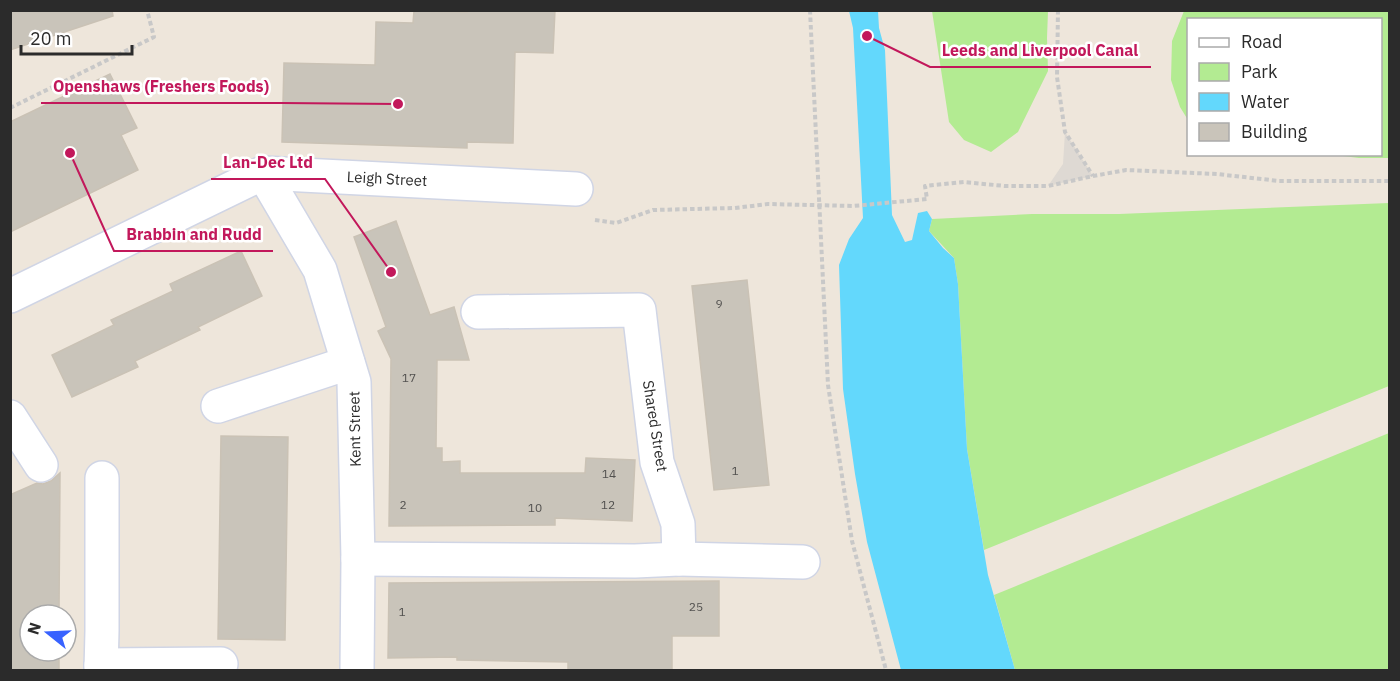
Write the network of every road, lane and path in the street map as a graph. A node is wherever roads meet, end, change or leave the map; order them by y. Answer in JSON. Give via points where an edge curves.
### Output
{"nodes":[{"id":1,"x":147,"y":10,"type":"edge"},
{"id":2,"x":810,"y":10,"type":"edge"},
{"id":3,"x":1058,"y":10,"type":"edge"},
{"id":4,"x":10,"y":108,"type":"edge"},
{"id":5,"x":263,"y":172,"type":"junction"},
{"id":6,"x":1093,"y":176,"type":"junction"},
{"id":7,"x":1389,"y":181,"type":"edge"},
{"id":8,"x":576,"y":189,"type":"joint"},
{"id":9,"x":819,"y":206,"type":"junction"},
{"id":10,"x":10,"y":296,"type":"edge"},
{"id":11,"x":478,"y":312,"type":"dead end"},
{"id":12,"x":348,"y":363,"type":"junction"},
{"id":13,"x":218,"y":406,"type":"dead end"},
{"id":14,"x":10,"y":417,"type":"edge"},
{"id":15,"x":41,"y":465,"type":"dead end"},
{"id":16,"x":102,"y":478,"type":"dead end"},
{"id":17,"x":358,"y":559,"type":"junction"},
{"id":18,"x":679,"y":559,"type":"junction"},
{"id":19,"x":803,"y":562,"type":"dead end"},
{"id":20,"x":221,"y":664,"type":"dead end"},
{"id":21,"x":101,"y":668,"type":"edge"},
{"id":22,"x":357,"y":670,"type":"edge"},
{"id":23,"x":886,"y":670,"type":"edge"}],
"edges":[{"from":1,"to":4,"type":"path","via":[[154,37]]},
{"from":2,"to":9,"type":"path"},
{"from":3,"to":6,"type":"path","via":[[1058,77],[1065,132]]},
{"from":5,"to":8,"type":"street","name":"Leigh Street"},
{"from":5,"to":10,"type":"street","name":"Leigh Street"},
{"from":5,"to":12,"type":"street","name":"Kent Street","via":[[320,270]]},
{"from":6,"to":7,"type":"path","via":[[1126,170],[1279,181]]},
{"from":6,"to":9,"type":"path","via":[[1048,186],[964,182],[925,186],[927,199]]},
{"from":8,"to":9,"type":"path","via":[[591,219],[616,223],[653,210],[768,204]]},
{"from":9,"to":23,"type":"path","via":[[828,385],[852,541]]},
{"from":11,"to":18,"type":"street","name":"Shared Street","via":[[639,310],[657,462],[678,524]]},
{"from":12,"to":13,"type":"street"},
{"from":12,"to":17,"type":"street","name":"Kent Street","via":[[354,382]]},
{"from":14,"to":15,"type":"street"},
{"from":16,"to":21,"type":"street"},
{"from":17,"to":18,"type":"street"},
{"from":17,"to":22,"type":"street","name":"Kent Street"},
{"from":18,"to":19,"type":"street"},
{"from":20,"to":21,"type":"street"}]}
